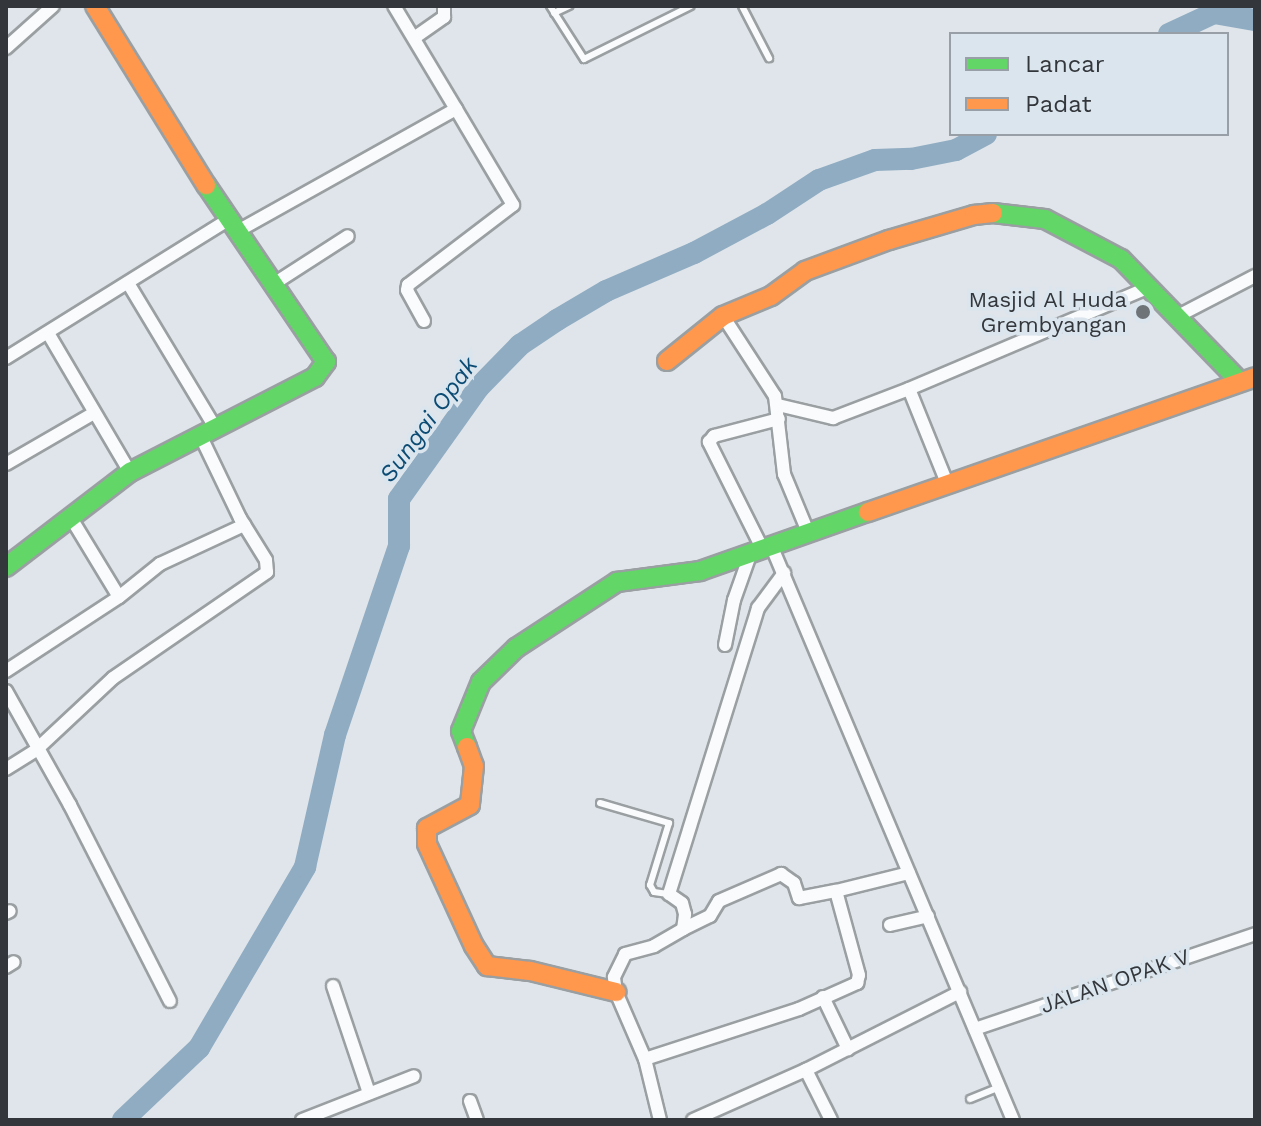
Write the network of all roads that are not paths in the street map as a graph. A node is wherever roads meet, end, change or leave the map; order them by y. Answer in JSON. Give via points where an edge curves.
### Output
{"nodes":[{"id":1,"x":53,"y":6,"type":"edge"},
{"id":2,"x":95,"y":6,"type":"edge"},
{"id":3,"x":394,"y":6,"type":"edge"},
{"id":4,"x":444,"y":6,"type":"edge"},
{"id":5,"x":550,"y":6,"type":"edge"},
{"id":6,"x":569,"y":6,"type":"edge"},
{"id":7,"x":691,"y":6,"type":"edge"},
{"id":8,"x":742,"y":6,"type":"edge"},
{"id":9,"x":554,"y":13,"type":"junction"},
{"id":10,"x":414,"y":38,"type":"junction"},
{"id":11,"x":6,"y":48,"type":"edge"},
{"id":12,"x":769,"y":58,"type":"dead end"},
{"id":13,"x":456,"y":109,"type":"junction"},
{"id":14,"x":232,"y":226,"type":"junction"},
{"id":15,"x":348,"y":236,"type":"dead end"},
{"id":16,"x":1255,"y":276,"type":"edge"},
{"id":17,"x":128,"y":283,"type":"junction"},
{"id":18,"x":272,"y":285,"type":"junction"},
{"id":19,"x":1149,"y":287,"type":"junction"},
{"id":20,"x":1178,"y":316,"type":"junction"},
{"id":21,"x":725,"y":320,"type":"junction"},
{"id":22,"x":424,"y":321,"type":"dead end"},
{"id":23,"x":48,"y":333,"type":"junction"},
{"id":24,"x":6,"y":358,"type":"edge"},
{"id":25,"x":667,"y":361,"type":"dead end"},
{"id":26,"x":1247,"y":379,"type":"edge"},
{"id":27,"x":909,"y":389,"type":"junction"},
{"id":28,"x":778,"y":405,"type":"junction"},
{"id":29,"x":94,"y":413,"type":"junction"},
{"id":30,"x":779,"y":419,"type":"junction"},
{"id":31,"x":208,"y":433,"type":"junction"},
{"id":32,"x":6,"y":464,"type":"edge"},
{"id":33,"x":130,"y":472,"type":"junction"},
{"id":34,"x":947,"y":483,"type":"junction"},
{"id":35,"x":71,"y":518,"type":"junction"},
{"id":36,"x":244,"y":525,"type":"junction"},
{"id":37,"x":808,"y":532,"type":"junction"},
{"id":38,"x":762,"y":548,"type":"junction"},
{"id":39,"x":6,"y":567,"type":"edge"},
{"id":40,"x":784,"y":573,"type":"junction"},
{"id":41,"x":119,"y":597,"type":"junction"},
{"id":42,"x":725,"y":645,"type":"dead end"},
{"id":43,"x":6,"y":671,"type":"edge"},
{"id":44,"x":6,"y":691,"type":"edge"},
{"id":45,"x":36,"y":750,"type":"junction"},
{"id":46,"x":6,"y":769,"type":"edge"},
{"id":47,"x":600,"y":803,"type":"dead end"},
{"id":48,"x":909,"y":873,"type":"junction"},
{"id":49,"x":836,"y":891,"type":"junction"},
{"id":50,"x":669,"y":894,"type":"junction"},
{"id":51,"x":928,"y":916,"type":"junction"},
{"id":52,"x":890,"y":925,"type":"dead end"},
{"id":53,"x":683,"y":929,"type":"junction"},
{"id":54,"x":1255,"y":934,"type":"edge"},
{"id":55,"x":333,"y":986,"type":"dead end"},
{"id":56,"x":616,"y":992,"type":"junction"},
{"id":57,"x":960,"y":992,"type":"junction"},
{"id":58,"x":823,"y":997,"type":"junction"},
{"id":59,"x":170,"y":1001,"type":"dead end"},
{"id":60,"x":975,"y":1029,"type":"junction"},
{"id":61,"x":848,"y":1049,"type":"junction"},
{"id":62,"x":645,"y":1059,"type":"junction"},
{"id":63,"x":806,"y":1070,"type":"junction"},
{"id":64,"x":414,"y":1076,"type":"dead end"},
{"id":65,"x":1000,"y":1087,"type":"junction"},
{"id":66,"x":369,"y":1093,"type":"junction"},
{"id":67,"x":970,"y":1099,"type":"dead end"},
{"id":68,"x":470,"y":1101,"type":"dead end"},
{"id":69,"x":302,"y":1120,"type":"edge"},
{"id":70,"x":477,"y":1120,"type":"edge"},
{"id":71,"x":660,"y":1120,"type":"edge"},
{"id":72,"x":693,"y":1120,"type":"edge"},
{"id":73,"x":831,"y":1120,"type":"edge"},
{"id":74,"x":1013,"y":1120,"type":"edge"}],
"edges":[{"from":1,"to":11,"type":"street"},
{"from":2,"to":14,"type":"street"},
{"from":3,"to":10,"type":"street"},
{"from":4,"to":10,"type":"street","via":[[444,17]]},
{"from":5,"to":9,"type":"lane"},
{"from":6,"to":9,"type":"lane"},
{"from":7,"to":9,"type":"lane","via":[[584,59]]},
{"from":8,"to":12,"type":"lane"},
{"from":10,"to":13,"type":"street"},
{"from":13,"to":14,"type":"street"},
{"from":13,"to":22,"type":"street","via":[[513,205],[408,285]]},
{"from":14,"to":17,"type":"street"},
{"from":14,"to":18,"type":"street"},
{"from":15,"to":18,"type":"street"},
{"from":16,"to":20,"type":"street"},
{"from":17,"to":23,"type":"street"},
{"from":17,"to":31,"type":"street"},
{"from":18,"to":31,"type":"street","via":[[323,355],[325,368]]},
{"from":19,"to":20,"type":"street"},
{"from":19,"to":21,"type":"street","via":[[1121,259],[1066,229],[1006,212],[960,219],[819,266]]},
{"from":19,"to":27,"type":"street"},
{"from":20,"to":26,"type":"street"},
{"from":21,"to":25,"type":"street"},
{"from":21,"to":28,"type":"street"},
{"from":23,"to":24,"type":"street"},
{"from":23,"to":29,"type":"street"},
{"from":26,"to":34,"type":"street"},
{"from":27,"to":28,"type":"street","via":[[833,418]]},
{"from":27,"to":34,"type":"street"},
{"from":28,"to":30,"type":"street"},
{"from":29,"to":32,"type":"street"},
{"from":29,"to":33,"type":"street"},
{"from":30,"to":37,"type":"street","via":[[784,474]]},
{"from":30,"to":38,"type":"street","via":[[714,436],[709,442]]},
{"from":31,"to":33,"type":"street"},
{"from":31,"to":36,"type":"street"},
{"from":33,"to":35,"type":"street"},
{"from":34,"to":37,"type":"street"},
{"from":35,"to":39,"type":"street"},
{"from":35,"to":41,"type":"street"},
{"from":36,"to":41,"type":"street","via":[[171,557]]},
{"from":36,"to":45,"type":"street","via":[[266,560],[267,572],[113,678]]},
{"from":37,"to":38,"type":"street"},
{"from":38,"to":40,"type":"street"},
{"from":38,"to":42,"type":"street","via":[[734,600]]},
{"from":38,"to":56,"type":"street","via":[[700,571],[617,582],[516,648],[481,682],[465,714],[461,731],[474,766],[470,805],[425,833],[487,966]]},
{"from":40,"to":48,"type":"street"},
{"from":40,"to":50,"type":"street","via":[[758,608]]},
{"from":41,"to":43,"type":"street"},
{"from":44,"to":45,"type":"street"},
{"from":45,"to":46,"type":"street"},
{"from":45,"to":59,"type":"street"},
{"from":47,"to":50,"type":"lane","via":[[669,823],[650,885],[654,892]]},
{"from":48,"to":49,"type":"street"},
{"from":48,"to":51,"type":"street"},
{"from":49,"to":53,"type":"street","via":[[799,898],[794,883],[781,874],[719,901],[710,916]]},
{"from":49,"to":58,"type":"street","via":[[859,979]]},
{"from":50,"to":53,"type":"street","via":[[682,903]]},
{"from":51,"to":52,"type":"street"},
{"from":51,"to":57,"type":"street"},
{"from":53,"to":56,"type":"street","via":[[654,946],[625,954],[614,977]]},
{"from":54,"to":60,"type":"street","name":"JALAN OPAK V"},
{"from":55,"to":66,"type":"street"},
{"from":56,"to":62,"type":"street"},
{"from":57,"to":60,"type":"street"},
{"from":57,"to":61,"type":"street"},
{"from":58,"to":61,"type":"street"},
{"from":58,"to":62,"type":"street"},
{"from":60,"to":65,"type":"street"},
{"from":61,"to":63,"type":"street"},
{"from":62,"to":71,"type":"street"},
{"from":63,"to":72,"type":"street"},
{"from":63,"to":73,"type":"street"},
{"from":64,"to":66,"type":"street"},
{"from":65,"to":67,"type":"lane"},
{"from":65,"to":74,"type":"street"},
{"from":66,"to":69,"type":"street"},
{"from":68,"to":70,"type":"street"}]}
